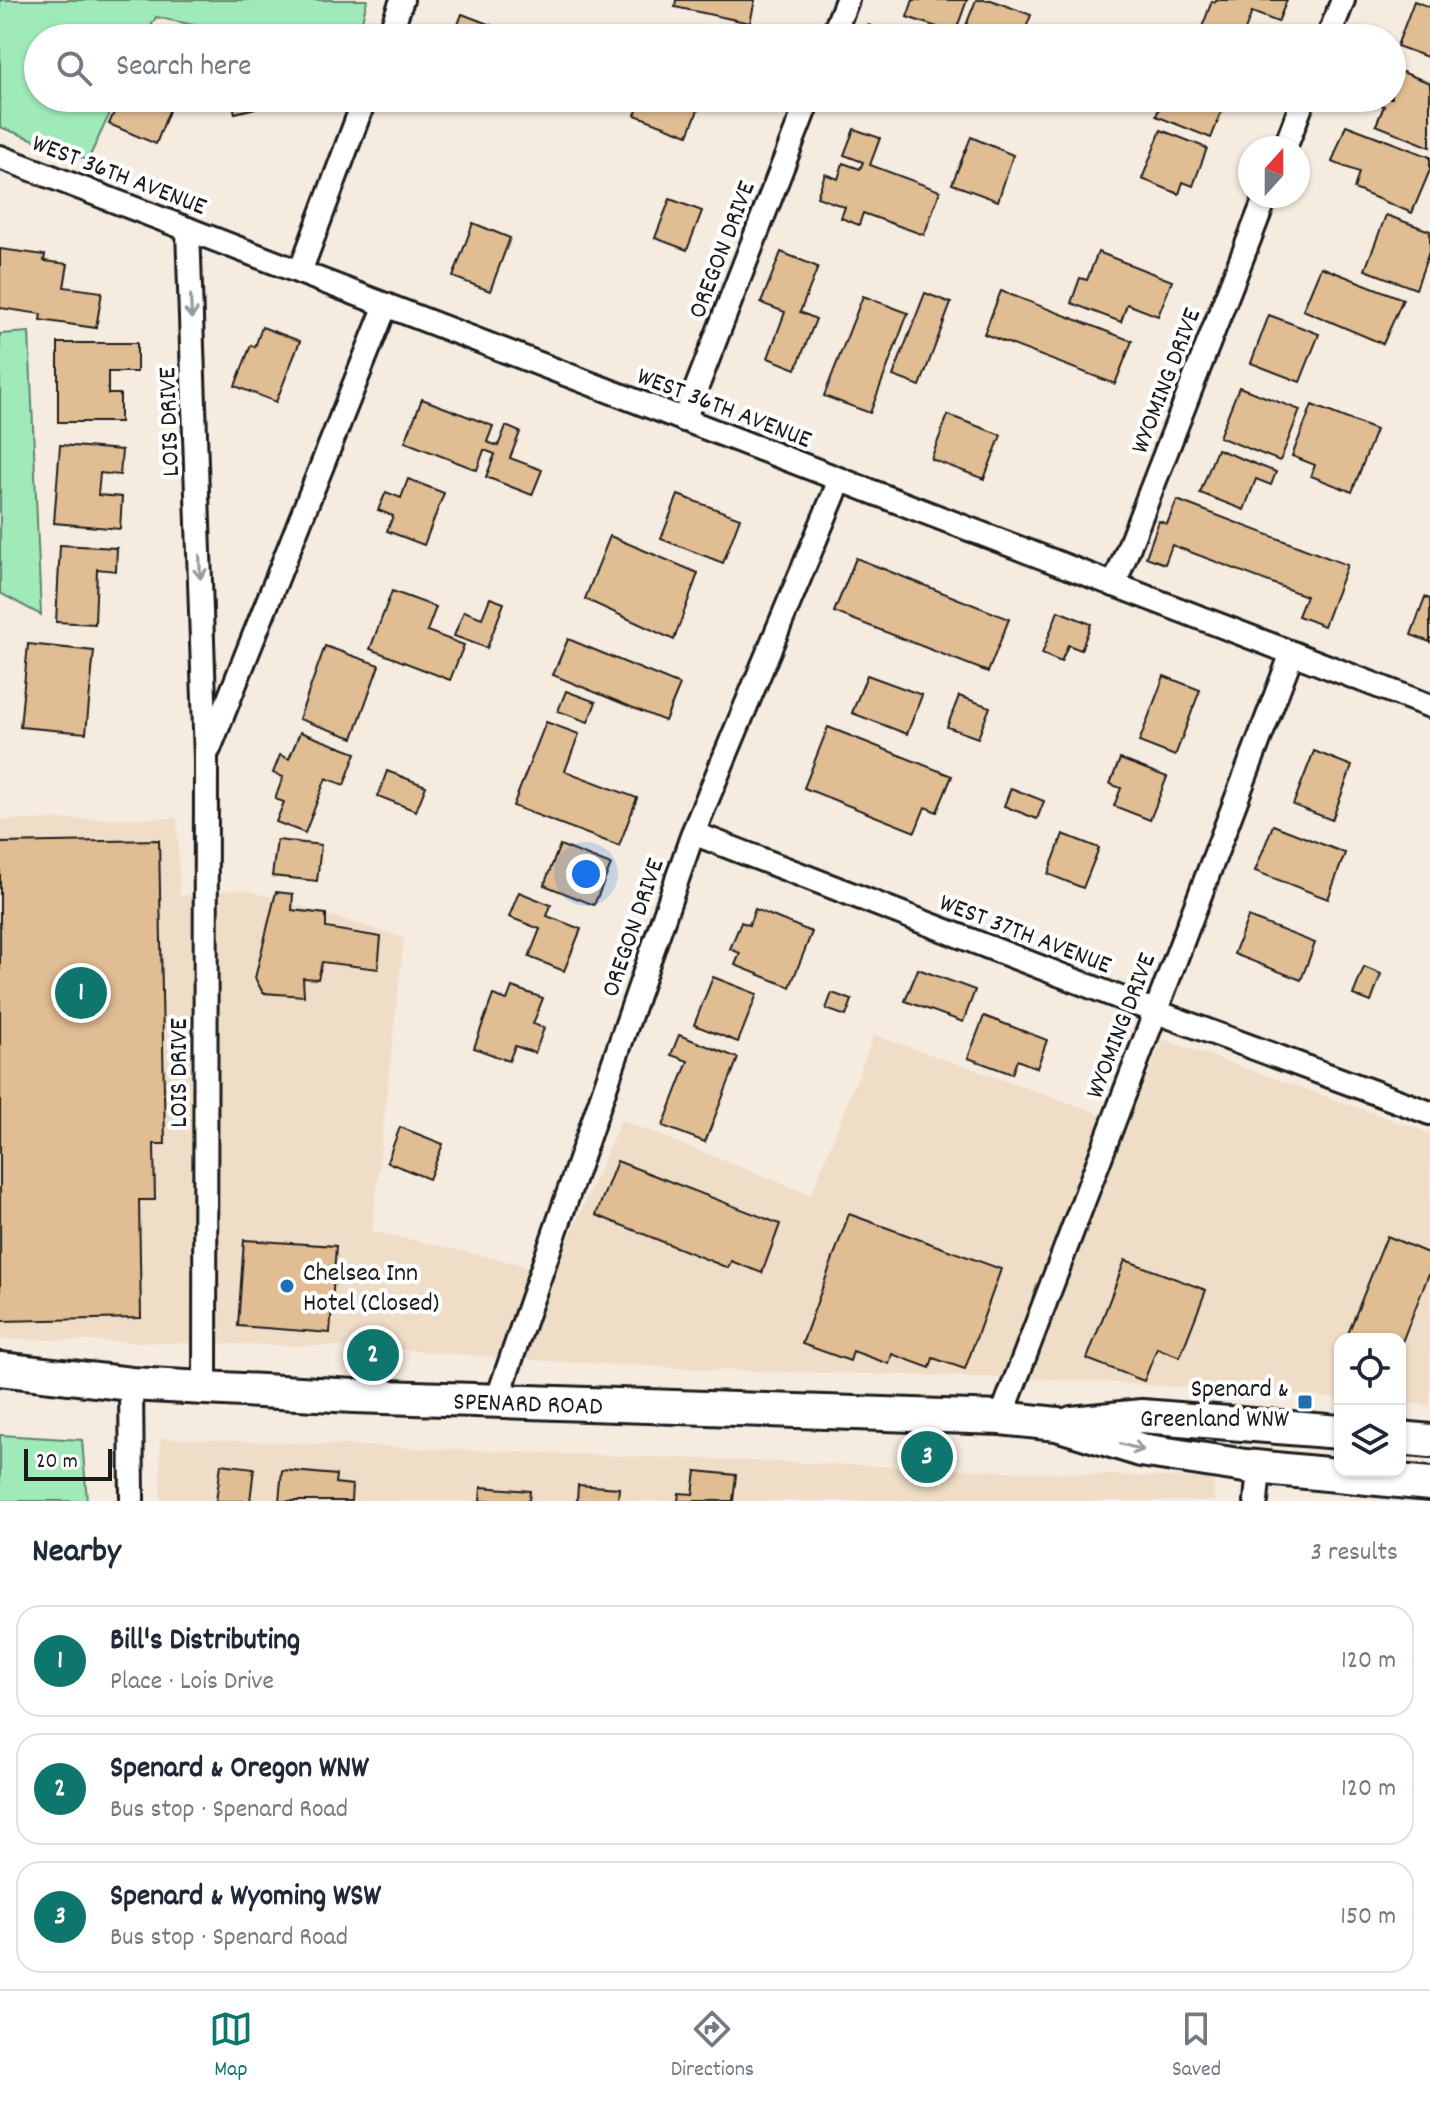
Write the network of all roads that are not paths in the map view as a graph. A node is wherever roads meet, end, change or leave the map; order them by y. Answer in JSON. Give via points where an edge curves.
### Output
{"nodes":[{"id":1,"x":402,"y":0,"type":"edge"},
{"id":2,"x":847,"y":0,"type":"edge"},
{"id":3,"x":1343,"y":0,"type":"edge"},
{"id":4,"x":393,"y":24,"type":"edge"},
{"id":5,"x":838,"y":24,"type":"edge"},
{"id":6,"x":1334,"y":24,"type":"edge"},
{"id":7,"x":360,"y":112,"type":"edge"},
{"id":8,"x":804,"y":112,"type":"edge"},
{"id":9,"x":1299,"y":112,"type":"edge"},
{"id":10,"x":1290,"y":136,"type":"edge"},
{"id":11,"x":0,"y":157,"type":"edge"},
{"id":12,"x":1261,"y":208,"type":"edge"},
{"id":13,"x":188,"y":229,"type":"junction"},
{"id":14,"x":300,"y":272,"type":"junction"},
{"id":15,"x":386,"y":305,"type":"junction"},
{"id":16,"x":684,"y":420,"type":"junction"},
{"id":17,"x":840,"y":480,"type":"junction"},
{"id":18,"x":1114,"y":585,"type":"junction"},
{"id":19,"x":1292,"y":653,"type":"junction"},
{"id":20,"x":1430,"y":706,"type":"edge"},
{"id":21,"x":206,"y":758,"type":"junction"},
{"id":22,"x":693,"y":833,"type":"junction"},
{"id":23,"x":1154,"y":1011,"type":"junction"},
{"id":24,"x":1430,"y":1113,"type":"edge"},
{"id":25,"x":0,"y":1369,"type":"edge"},
{"id":26,"x":131,"y":1384,"type":"junction"},
{"id":27,"x":205,"y":1388,"type":"junction"},
{"id":28,"x":497,"y":1400,"type":"junction"},
{"id":29,"x":1001,"y":1418,"type":"junction"},
{"id":30,"x":1057,"y":1424,"type":"junction"},
{"id":31,"x":1334,"y":1432,"type":"edge"},
{"id":32,"x":1406,"y":1439,"type":"edge"},
{"id":33,"x":1430,"y":1441,"type":"edge"},
{"id":34,"x":1259,"y":1468,"type":"junction"},
{"id":35,"x":1430,"y":1484,"type":"edge"},
{"id":36,"x":132,"y":1501,"type":"edge"},
{"id":37,"x":1256,"y":1501,"type":"edge"}],
"edges":[{"from":1,"to":4,"type":"street"},
{"from":2,"to":5,"type":"street"},
{"from":3,"to":6,"type":"street"},
{"from":7,"to":14,"type":"street"},
{"from":8,"to":16,"type":"street","name":"OREGON DRIVE"},
{"from":9,"to":10,"type":"street"},
{"from":11,"to":13,"type":"street","name":"WEST 36TH AVENUE"},
{"from":12,"to":18,"type":"street","name":"WYOMING DRIVE"},
{"from":13,"to":14,"type":"street","name":"WEST 36TH AVENUE"},
{"from":13,"to":21,"type":"street","name":"LOIS DRIVE","one_way":true},
{"from":14,"to":15,"type":"street","name":"WEST 36TH AVENUE"},
{"from":15,"to":16,"type":"street","name":"WEST 36TH AVENUE"},
{"from":15,"to":21,"type":"street","name":"LOIS DRIVE"},
{"from":16,"to":17,"type":"street","name":"WEST 36TH AVENUE"},
{"from":17,"to":18,"type":"street","name":"WEST 36TH AVENUE"},
{"from":17,"to":22,"type":"street","name":"OREGON DRIVE"},
{"from":18,"to":19,"type":"street","name":"WEST 36TH AVENUE"},
{"from":19,"to":20,"type":"street","name":"WEST 36TH AVENUE"},
{"from":19,"to":23,"type":"street","name":"WYOMING DRIVE"},
{"from":21,"to":27,"type":"street","name":"LOIS DRIVE"},
{"from":22,"to":23,"type":"street","name":"WEST 37TH AVENUE"},
{"from":22,"to":28,"type":"street","name":"OREGON DRIVE"},
{"from":23,"to":24,"type":"street","name":"WEST 37TH AVENUE"},
{"from":23,"to":29,"type":"street","name":"WYOMING DRIVE"},
{"from":25,"to":26,"type":"main road","name":"SPENARD ROAD"},
{"from":26,"to":27,"type":"main road","name":"SPENARD ROAD"},
{"from":26,"to":36,"type":"street"},
{"from":27,"to":28,"type":"main road","name":"SPENARD ROAD"},
{"from":28,"to":29,"type":"main road","name":"SPENARD ROAD"},
{"from":29,"to":30,"type":"main road","name":"SPENARD ROAD"},
{"from":30,"to":31,"type":"main road","name":"SPENARD ROAD","via":[[1142,1416]]},
{"from":30,"to":34,"type":"main road","name":"SPENARD ROAD","one_way":true,"via":[[1141,1450]]},
{"from":32,"to":33,"type":"main road"},
{"from":34,"to":35,"type":"main road","name":"SPENARD ROAD"},
{"from":34,"to":37,"type":"street"}]}
